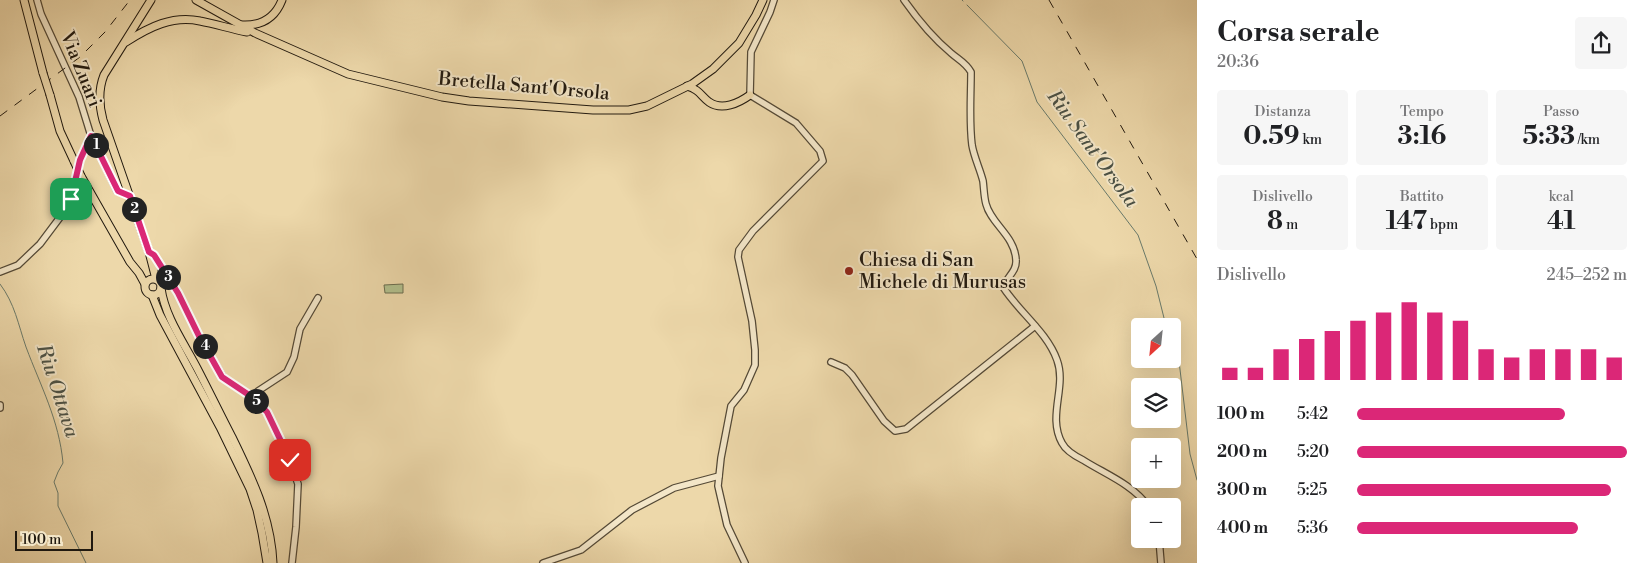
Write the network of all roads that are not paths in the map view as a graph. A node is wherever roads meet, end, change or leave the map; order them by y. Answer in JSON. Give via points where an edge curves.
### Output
{"nodes":[{"id":1,"x":24,"y":0,"type":"edge"},
{"id":2,"x":37,"y":0,"type":"edge"},
{"id":3,"x":151,"y":0,"type":"edge"},
{"id":4,"x":196,"y":0,"type":"edge"},
{"id":5,"x":282,"y":0,"type":"edge"},
{"id":6,"x":754,"y":0,"type":"edge"},
{"id":7,"x":763,"y":0,"type":"edge"},
{"id":8,"x":774,"y":0,"type":"edge"},
{"id":9,"x":904,"y":0,"type":"edge"},
{"id":10,"x":758,"y":11,"type":"junction"},
{"id":11,"x":238,"y":25,"type":"junction"},
{"id":12,"x":255,"y":33,"type":"junction"},
{"id":13,"x":124,"y":43,"type":"junction"},
{"id":14,"x":701,"y":78,"type":"junction"},
{"id":15,"x":687,"y":86,"type":"junction"},
{"id":16,"x":750,"y":95,"type":"junction"},
{"id":17,"x":704,"y":96,"type":"junction"},
{"id":18,"x":91,"y":136,"type":"junction"},
{"id":19,"x":130,"y":196,"type":"junction"},
{"id":20,"x":149,"y":252,"type":"junction"},
{"id":21,"x":0,"y":272,"type":"edge"},
{"id":22,"x":156,"y":279,"type":"junction"},
{"id":23,"x":145,"y":284,"type":"junction"},
{"id":24,"x":161,"y":288,"type":"junction"},
{"id":25,"x":152,"y":295,"type":"junction"},
{"id":26,"x":318,"y":298,"type":"dead end"},
{"id":27,"x":1035,"y":326,"type":"junction"},
{"id":28,"x":832,"y":362,"type":"dead end"},
{"id":29,"x":252,"y":397,"type":"junction"},
{"id":30,"x":719,"y":476,"type":"junction"},
{"id":31,"x":1142,"y":498,"type":"edge"},
{"id":32,"x":1160,"y":548,"type":"edge"},
{"id":33,"x":267,"y":563,"type":"edge"},
{"id":34,"x":274,"y":563,"type":"edge"},
{"id":35,"x":292,"y":563,"type":"edge"},
{"id":36,"x":543,"y":563,"type":"edge"},
{"id":37,"x":745,"y":563,"type":"edge"},
{"id":38,"x":1161,"y":563,"type":"edge"}],
"edges":[{"from":1,"to":23,"type":"main road","bridge":true,"via":[[60,131],[81,176]]},
{"from":2,"to":18,"type":"street","name":"Via Zuari","via":[[79,97]]},
{"from":3,"to":13,"type":"main road"},
{"from":4,"to":11,"type":"main road","name":"Bretella Sant'Orsola"},
{"from":5,"to":11,"type":"main road","via":[[275,13],[264,21]]},
{"from":6,"to":10,"type":"main road"},
{"from":7,"to":10,"type":"main road","name":"Bretella Sant'Orsola"},
{"from":8,"to":16,"type":"street","via":[[752,52]]},
{"from":9,"to":27,"type":"street","via":[[918,21],[968,65],[971,72],[972,145],[986,204],[1014,247],[1016,260],[1015,269],[1003,286]]},
{"from":10,"to":14,"type":"main road","name":"Bretella Sant'Orsola","via":[[738,42]]},
{"from":11,"to":12,"type":"main road","name":"Bretella Sant'Orsola"},
{"from":12,"to":13,"type":"main road","via":[[199,20],[176,20],[149,28]]},
{"from":12,"to":15,"type":"main road","name":"Bretella Sant'Orsola","via":[[348,74],[469,101],[629,110],[647,106]]},
{"from":13,"to":19,"type":"main road","via":[[104,75],[100,103]]},
{"from":14,"to":15,"type":"main road","name":"Bretella Sant'Orsola"},
{"from":14,"to":17,"type":"main road"},
{"from":15,"to":17,"type":"main road"},
{"from":16,"to":17,"type":"main road","via":[[736,104],[727,105],[711,103]]},
{"from":16,"to":30,"type":"street","via":[[796,122],[820,151],[823,161],[753,231],[739,250],[752,321],[755,364],[744,390],[731,406]]},
{"from":18,"to":19,"type":"street","name":"Via Zuari","via":[[118,191]]},
{"from":18,"to":21,"type":"street","via":[[80,160],[73,195],[60,216],[40,244],[18,265]]},
{"from":19,"to":20,"type":"main road"},
{"from":20,"to":22,"type":"main road"},
{"from":20,"to":29,"type":"street","via":[[178,293],[222,377]]},
{"from":22,"to":23,"type":"main road"},
{"from":22,"to":24,"type":"main road"},
{"from":23,"to":25,"type":"main road","via":[[146,291]]},
{"from":24,"to":25,"type":"main road","via":[[159,293]]},
{"from":24,"to":34,"type":"main road","via":[[171,320],[253,480],[263,506]]},
{"from":25,"to":33,"type":"main road","via":[[250,489],[261,525]]},
{"from":26,"to":29,"type":"street","via":[[300,329],[287,372]]},
{"from":27,"to":28,"type":"street","via":[[906,429],[895,431],[884,421],[852,375]]},
{"from":27,"to":31,"type":"street","via":[[1058,361],[1060,378],[1055,423],[1062,444],[1072,454]]},
{"from":29,"to":35,"type":"street","via":[[267,412],[298,484]]},
{"from":30,"to":36,"type":"street","via":[[674,488],[632,510],[580,550]]},
{"from":30,"to":37,"type":"street","via":[[718,486],[727,525]]},
{"from":32,"to":38,"type":"street"}]}
